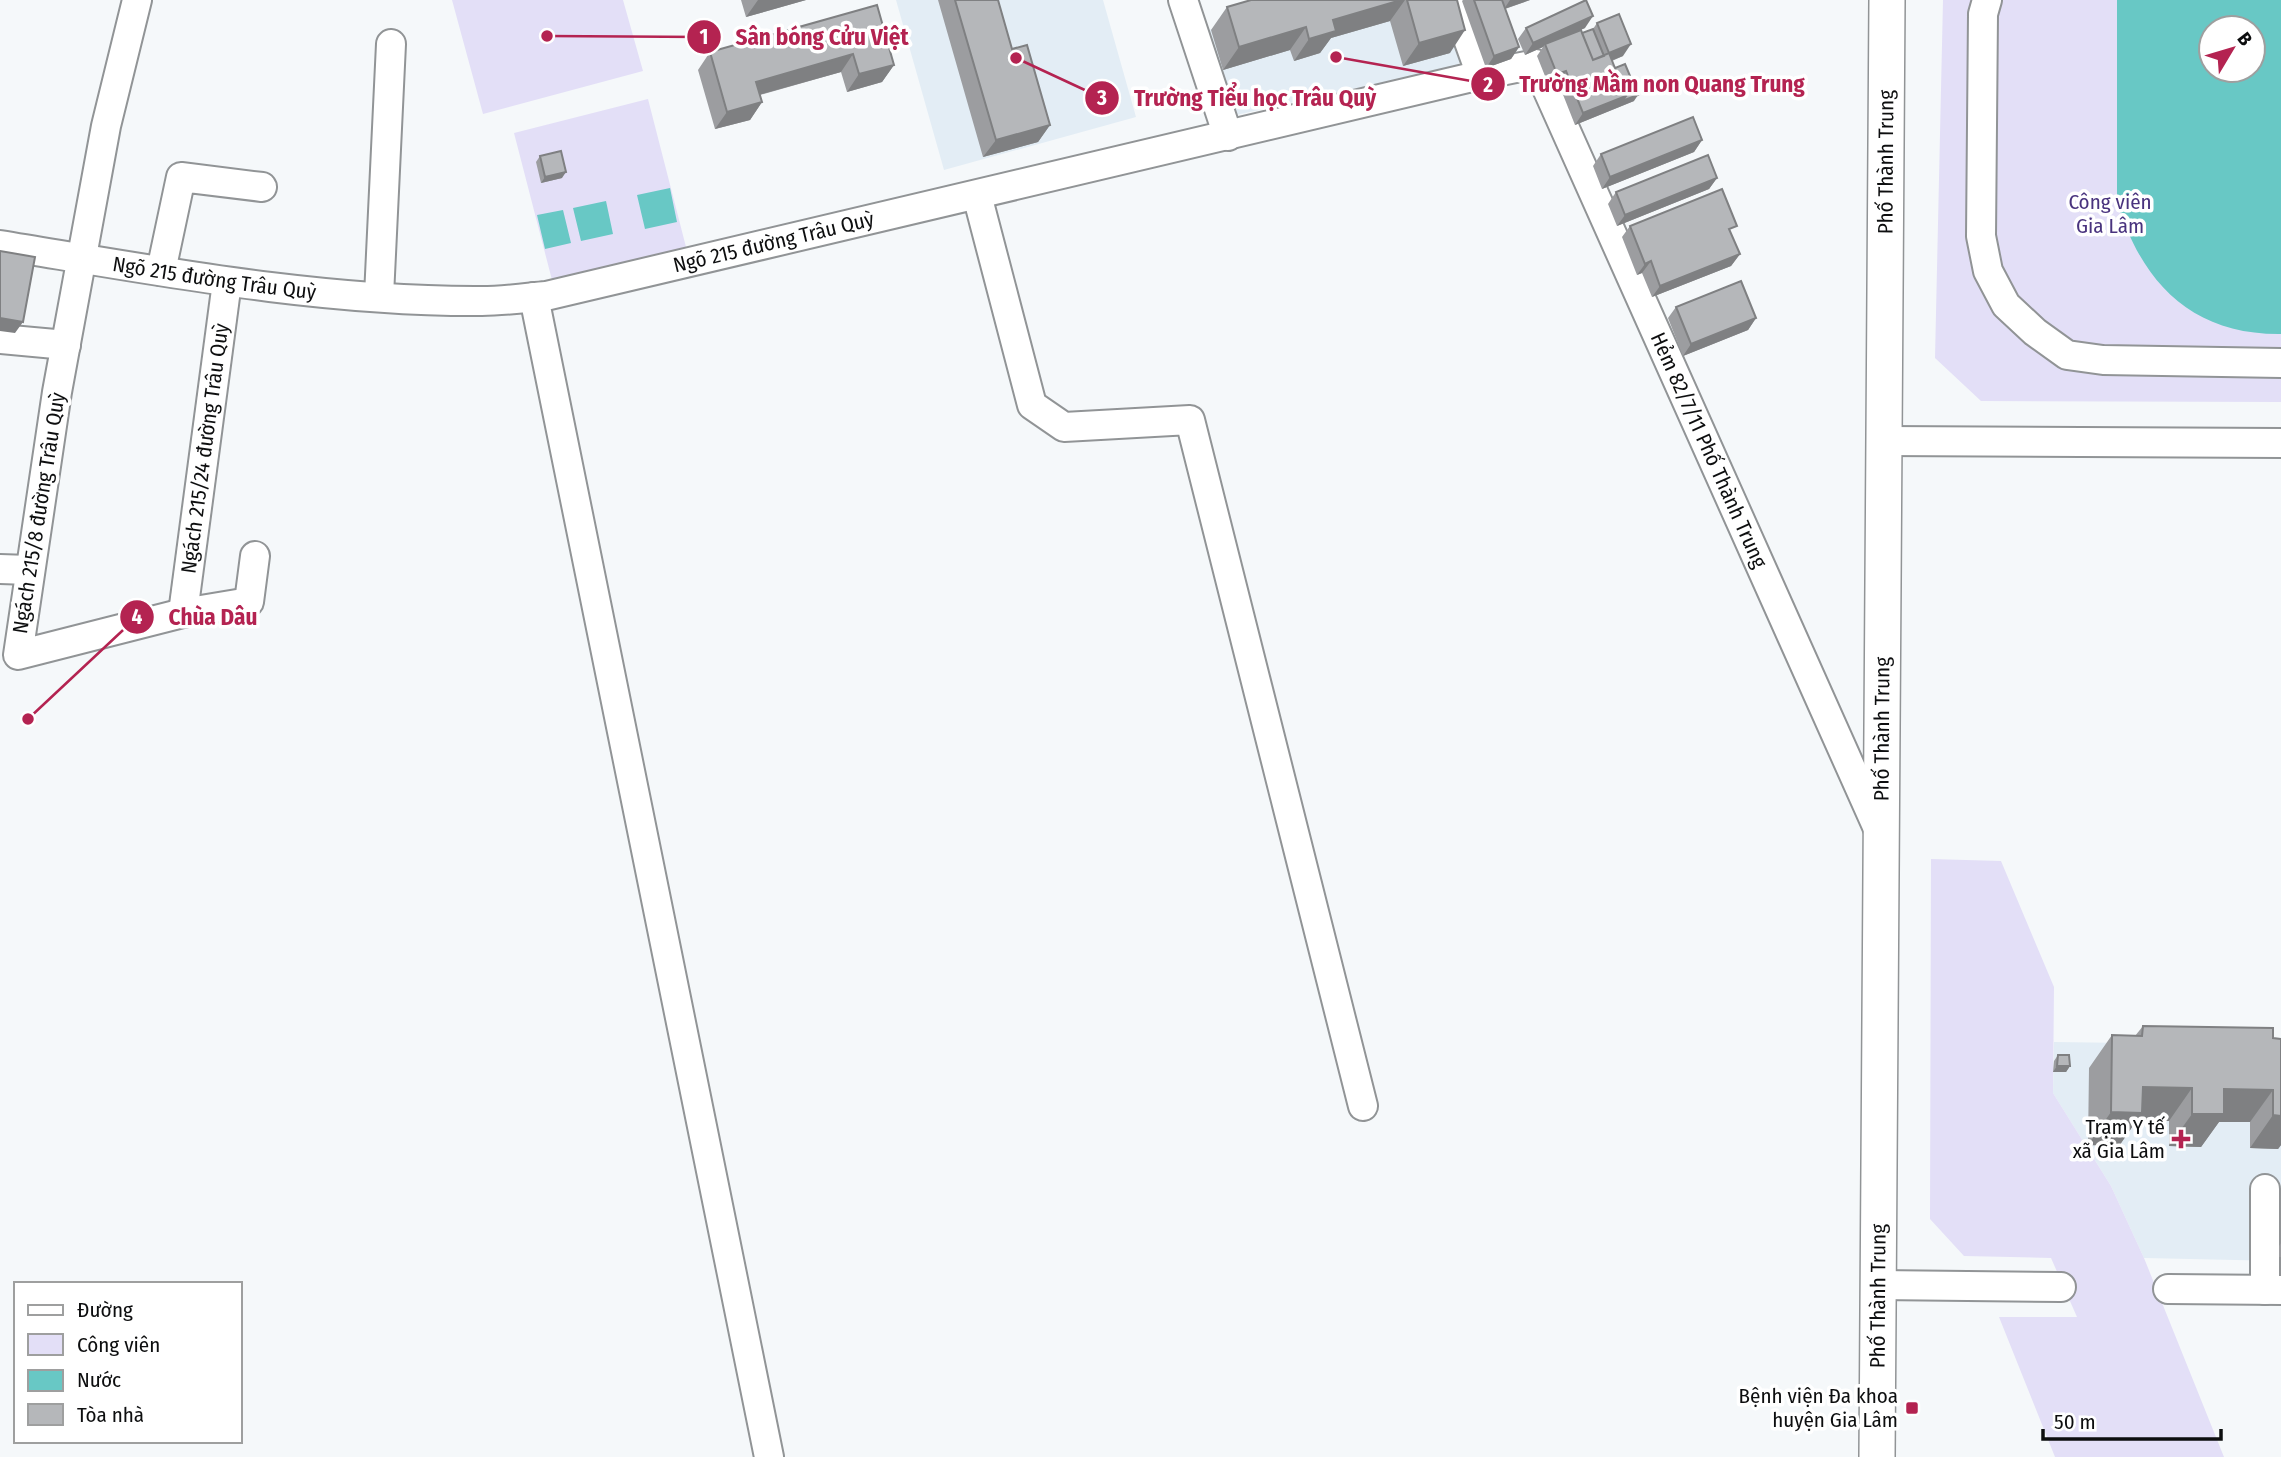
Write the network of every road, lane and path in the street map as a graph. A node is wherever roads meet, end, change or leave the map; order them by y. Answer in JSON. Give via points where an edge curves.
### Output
{"nodes":[{"id":1,"x":137,"y":0,"type":"edge"},
{"id":2,"x":1454,"y":0,"type":"edge"},
{"id":3,"x":1887,"y":0,"type":"edge"},
{"id":4,"x":1987,"y":0,"type":"edge"},
{"id":5,"x":1186,"y":1,"type":"edge"},
{"id":6,"x":391,"y":44,"type":"dead end"},
{"id":7,"x":1536,"y":64,"type":"joint"},
{"id":8,"x":1481,"y":75,"type":"junction"},
{"id":9,"x":1228,"y":136,"type":"junction"},
{"id":10,"x":262,"y":187,"type":"dead end"},
{"id":11,"x":977,"y":195,"type":"junction"},
{"id":12,"x":0,"y":245,"type":"edge"},
{"id":13,"x":84,"y":258,"type":"junction"},
{"id":14,"x":161,"y":271,"type":"junction"},
{"id":15,"x":227,"y":282,"type":"junction"},
{"id":16,"x":379,"y":296,"type":"junction"},
{"id":17,"x":534,"y":297,"type":"junction"},
{"id":18,"x":0,"y":339,"type":"edge"},
{"id":19,"x":66,"y":345,"type":"junction"},
{"id":20,"x":2281,"y":363,"type":"edge"},
{"id":21,"x":1884,"y":441,"type":"junction"},
{"id":22,"x":2281,"y":443,"type":"edge"},
{"id":23,"x":255,"y":556,"type":"dead end"},
{"id":24,"x":0,"y":569,"type":"edge"},
{"id":25,"x":29,"y":570,"type":"junction"},
{"id":26,"x":183,"y":613,"type":"junction"},
{"id":27,"x":1881,"y":836,"type":"junction"},
{"id":28,"x":1363,"y":1106,"type":"dead end"},
{"id":29,"x":2265,"y":1189,"type":"dead end"},
{"id":30,"x":1878,"y":1285,"type":"junction"},
{"id":31,"x":2061,"y":1287,"type":"dead end"},
{"id":32,"x":2168,"y":1289,"type":"dead end"},
{"id":33,"x":2273,"y":1290,"type":"edge"},
{"id":34,"x":769,"y":1457,"type":"edge"},
{"id":35,"x":1877,"y":1457,"type":"edge"}],
"edges":[{"from":1,"to":13,"type":"street","name":"Ngách 215/8 đường Trâu Quỳ","via":[[106,126]]},
{"from":2,"to":8,"type":"street"},
{"from":3,"to":21,"type":"main road","name":"Phố Thành Trung"},
{"from":4,"to":20,"type":"street","via":[[1983,14],[1981,236],[1988,271],[2006,305],[2067,355],[2103,360]]},
{"from":5,"to":9,"type":"street"},
{"from":6,"to":16,"type":"street"},
{"from":7,"to":8,"type":"street","name":"Ngõ 215 đường Trâu Quỳ"},
{"from":7,"to":27,"type":"street","name":"Hẻm 82/7/11 Phố Thành Trung"},
{"from":8,"to":9,"type":"street","name":"Ngõ 215 đường Trâu Quỳ"},
{"from":9,"to":11,"type":"street","name":"Ngõ 215 đường Trâu Quỳ"},
{"from":10,"to":14,"type":"street","via":[[181,177]]},
{"from":11,"to":17,"type":"street","name":"Ngõ 215 đường Trâu Quỳ"},
{"from":11,"to":28,"type":"street","via":[[1032,405],[1064,427],[1190,420]]},
{"from":12,"to":13,"type":"street","name":"Ngõ 215 đường Trâu Quỳ"},
{"from":13,"to":14,"type":"street","name":"Ngõ 215 đường Trâu Quỳ"},
{"from":13,"to":19,"type":"street","name":"Ngách 215/8 đường Trâu Quỳ"},
{"from":14,"to":15,"type":"street","name":"Ngõ 215 đường Trâu Quỳ"},
{"from":15,"to":16,"type":"street","name":"Ngõ 215 đường Trâu Quỳ"},
{"from":15,"to":26,"type":"street","name":"Ngách 215/24 đường Trâu Quỳ"},
{"from":16,"to":17,"type":"street","name":"Ngõ 215 đường Trâu Quỳ","via":[[485,302]]},
{"from":17,"to":34,"type":"street"},
{"from":18,"to":19,"type":"street"},
{"from":19,"to":25,"type":"street","name":"Ngách 215/8 đường Trâu Quỳ"},
{"from":21,"to":22,"type":"street"},
{"from":21,"to":27,"type":"main road","name":"Phố Thành Trung"},
{"from":23,"to":26,"type":"street","name":"Ngách 215/8 đường Trâu Quỳ","via":[[249,602]]},
{"from":24,"to":25,"type":"street"},
{"from":25,"to":26,"type":"street","name":"Ngách 215/8 đường Trâu Quỳ","via":[[18,655]]},
{"from":27,"to":30,"type":"main road","name":"Phố Thành Trung"},
{"from":29,"to":33,"type":"street"},
{"from":30,"to":31,"type":"street"},
{"from":30,"to":35,"type":"main road","name":"Phố Thành Trung"},
{"from":32,"to":33,"type":"street"}]}
